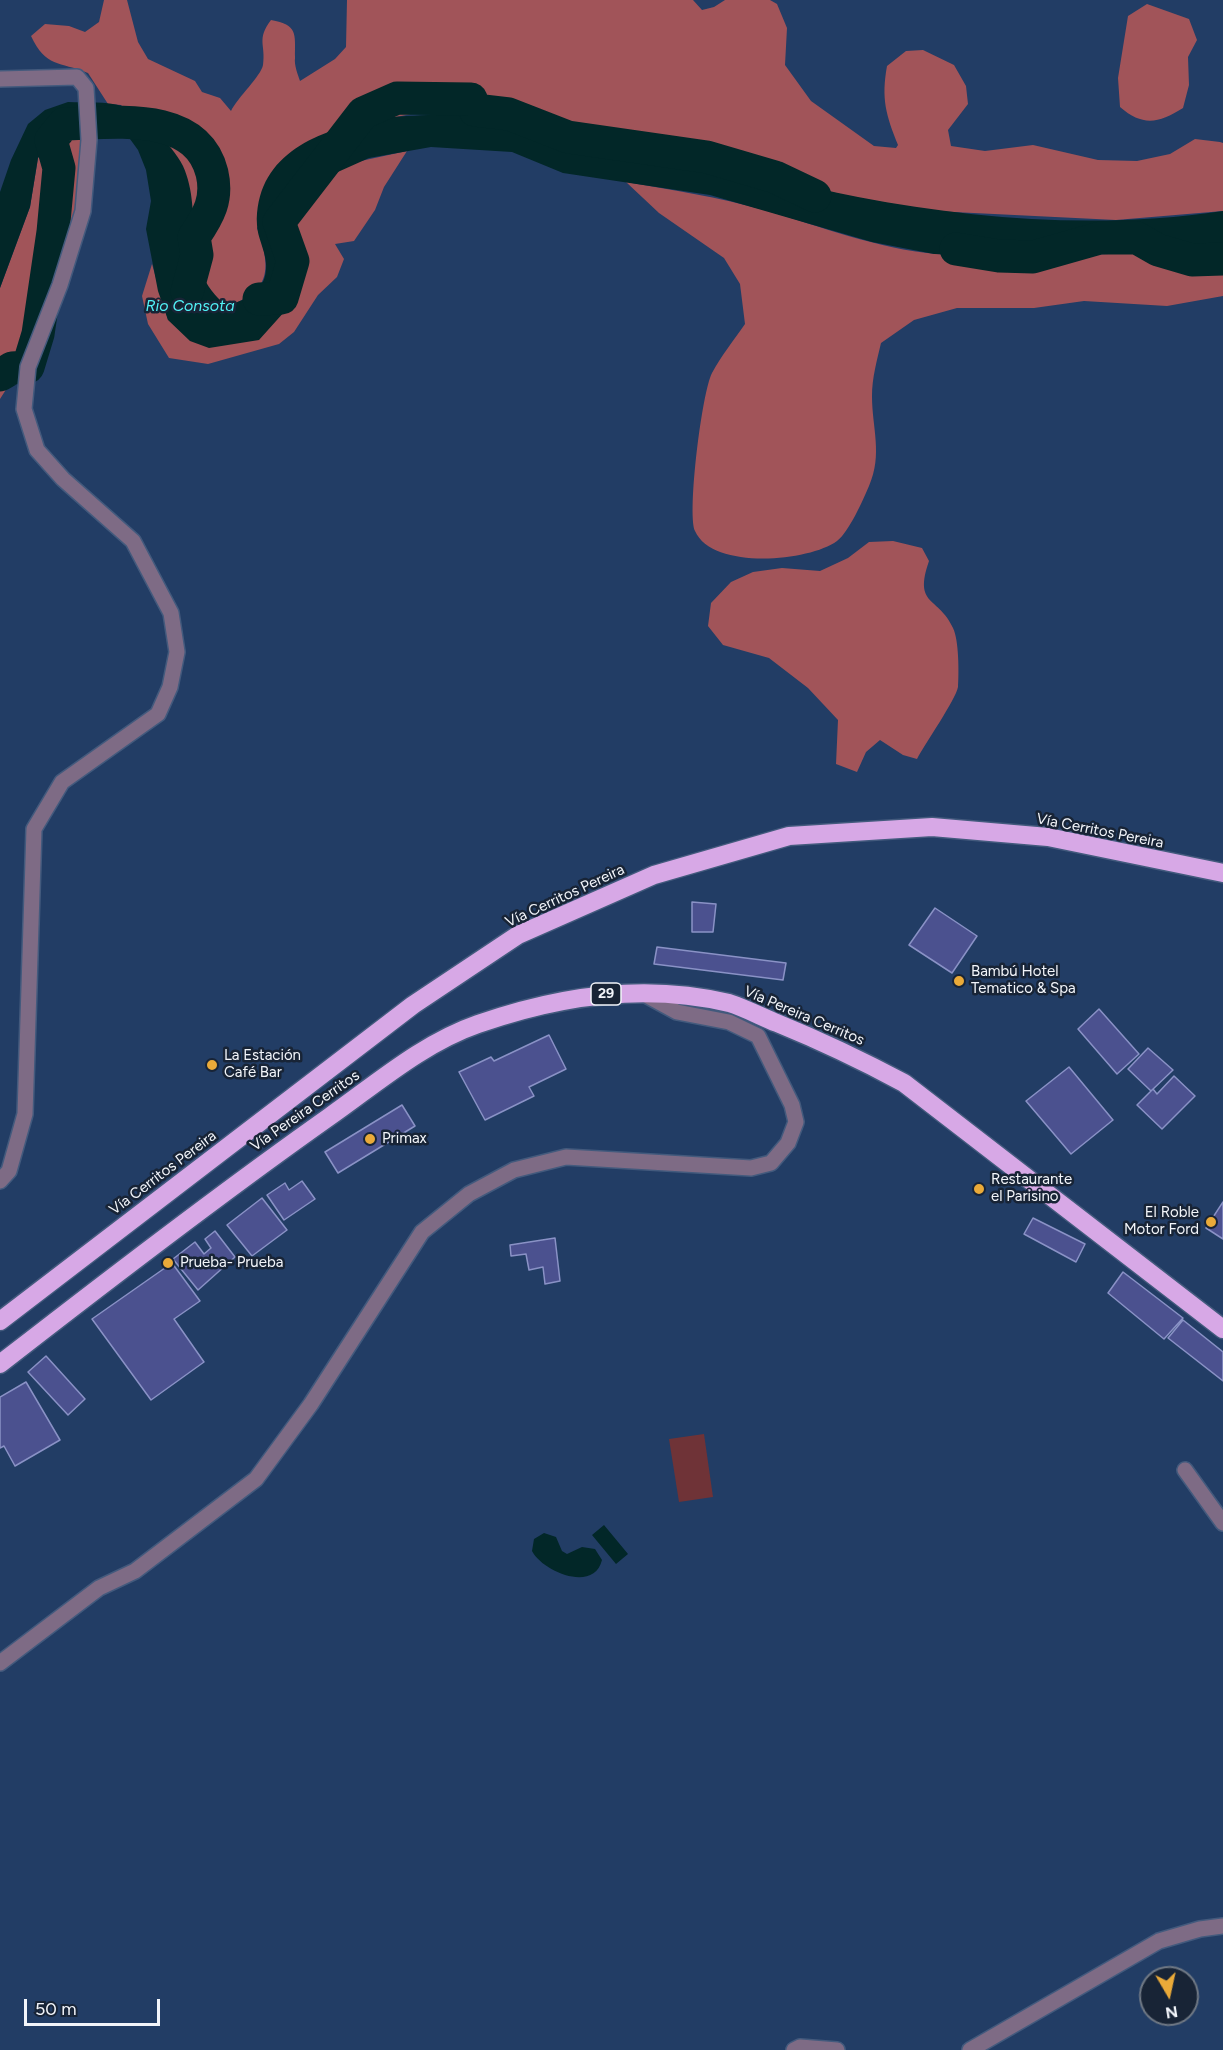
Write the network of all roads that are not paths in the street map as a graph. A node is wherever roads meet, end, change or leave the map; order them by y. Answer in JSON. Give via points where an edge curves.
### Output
{"nodes":[{"id":1,"x":0,"y":78,"type":"edge"},
{"id":2,"x":1223,"y":873,"type":"edge"},
{"id":3,"x":641,"y":993,"type":"junction"},
{"id":4,"x":0,"y":1181,"type":"edge"},
{"id":5,"x":0,"y":1321,"type":"edge"},
{"id":6,"x":1223,"y":1329,"type":"edge"},
{"id":7,"x":0,"y":1364,"type":"edge"},
{"id":8,"x":1185,"y":1470,"type":"dead end"},
{"id":9,"x":1223,"y":1523,"type":"edge"},
{"id":10,"x":0,"y":1663,"type":"edge"},
{"id":11,"x":1223,"y":1926,"type":"edge"},
{"id":12,"x":794,"y":2050,"type":"edge"},
{"id":13,"x":837,"y":2050,"type":"edge"},
{"id":14,"x":970,"y":2050,"type":"edge"}],
"edges":[{"from":1,"to":4,"type":"street","via":[[78,77],[86,88],[89,140],[83,211],[28,367],[24,409],[37,450],[63,479],[133,541],[171,613],[177,652],[170,687],[158,714],[62,782],[34,829],[25,1114],[9,1171]]},
{"from":2,"to":5,"type":"highway","name":"Vía Cerritos Pereira","via":[[1048,837],[932,827],[789,836],[654,874],[518,935],[413,1005]]},
{"from":3,"to":6,"type":"highway","name":"Vía Pereira Cerritos","number":"29","via":[[731,1004],[848,1053],[904,1083]]},
{"from":3,"to":7,"type":"highway","name":"Vía Pereira Cerritos","number":"29","via":[[603,994],[533,1008],[477,1024],[432,1044],[206,1204]]},
{"from":3,"to":10,"type":"street","via":[[676,1012],[729,1022],[758,1036],[792,1105],[796,1122],[788,1143],[771,1162],[751,1168],[566,1157],[514,1170],[469,1194],[422,1232],[311,1404],[256,1479],[135,1571],[99,1587]]},
{"from":8,"to":9,"type":"street"},
{"from":11,"to":14,"type":"street","via":[[1159,1941]]},
{"from":12,"to":13,"type":"street"}]}
